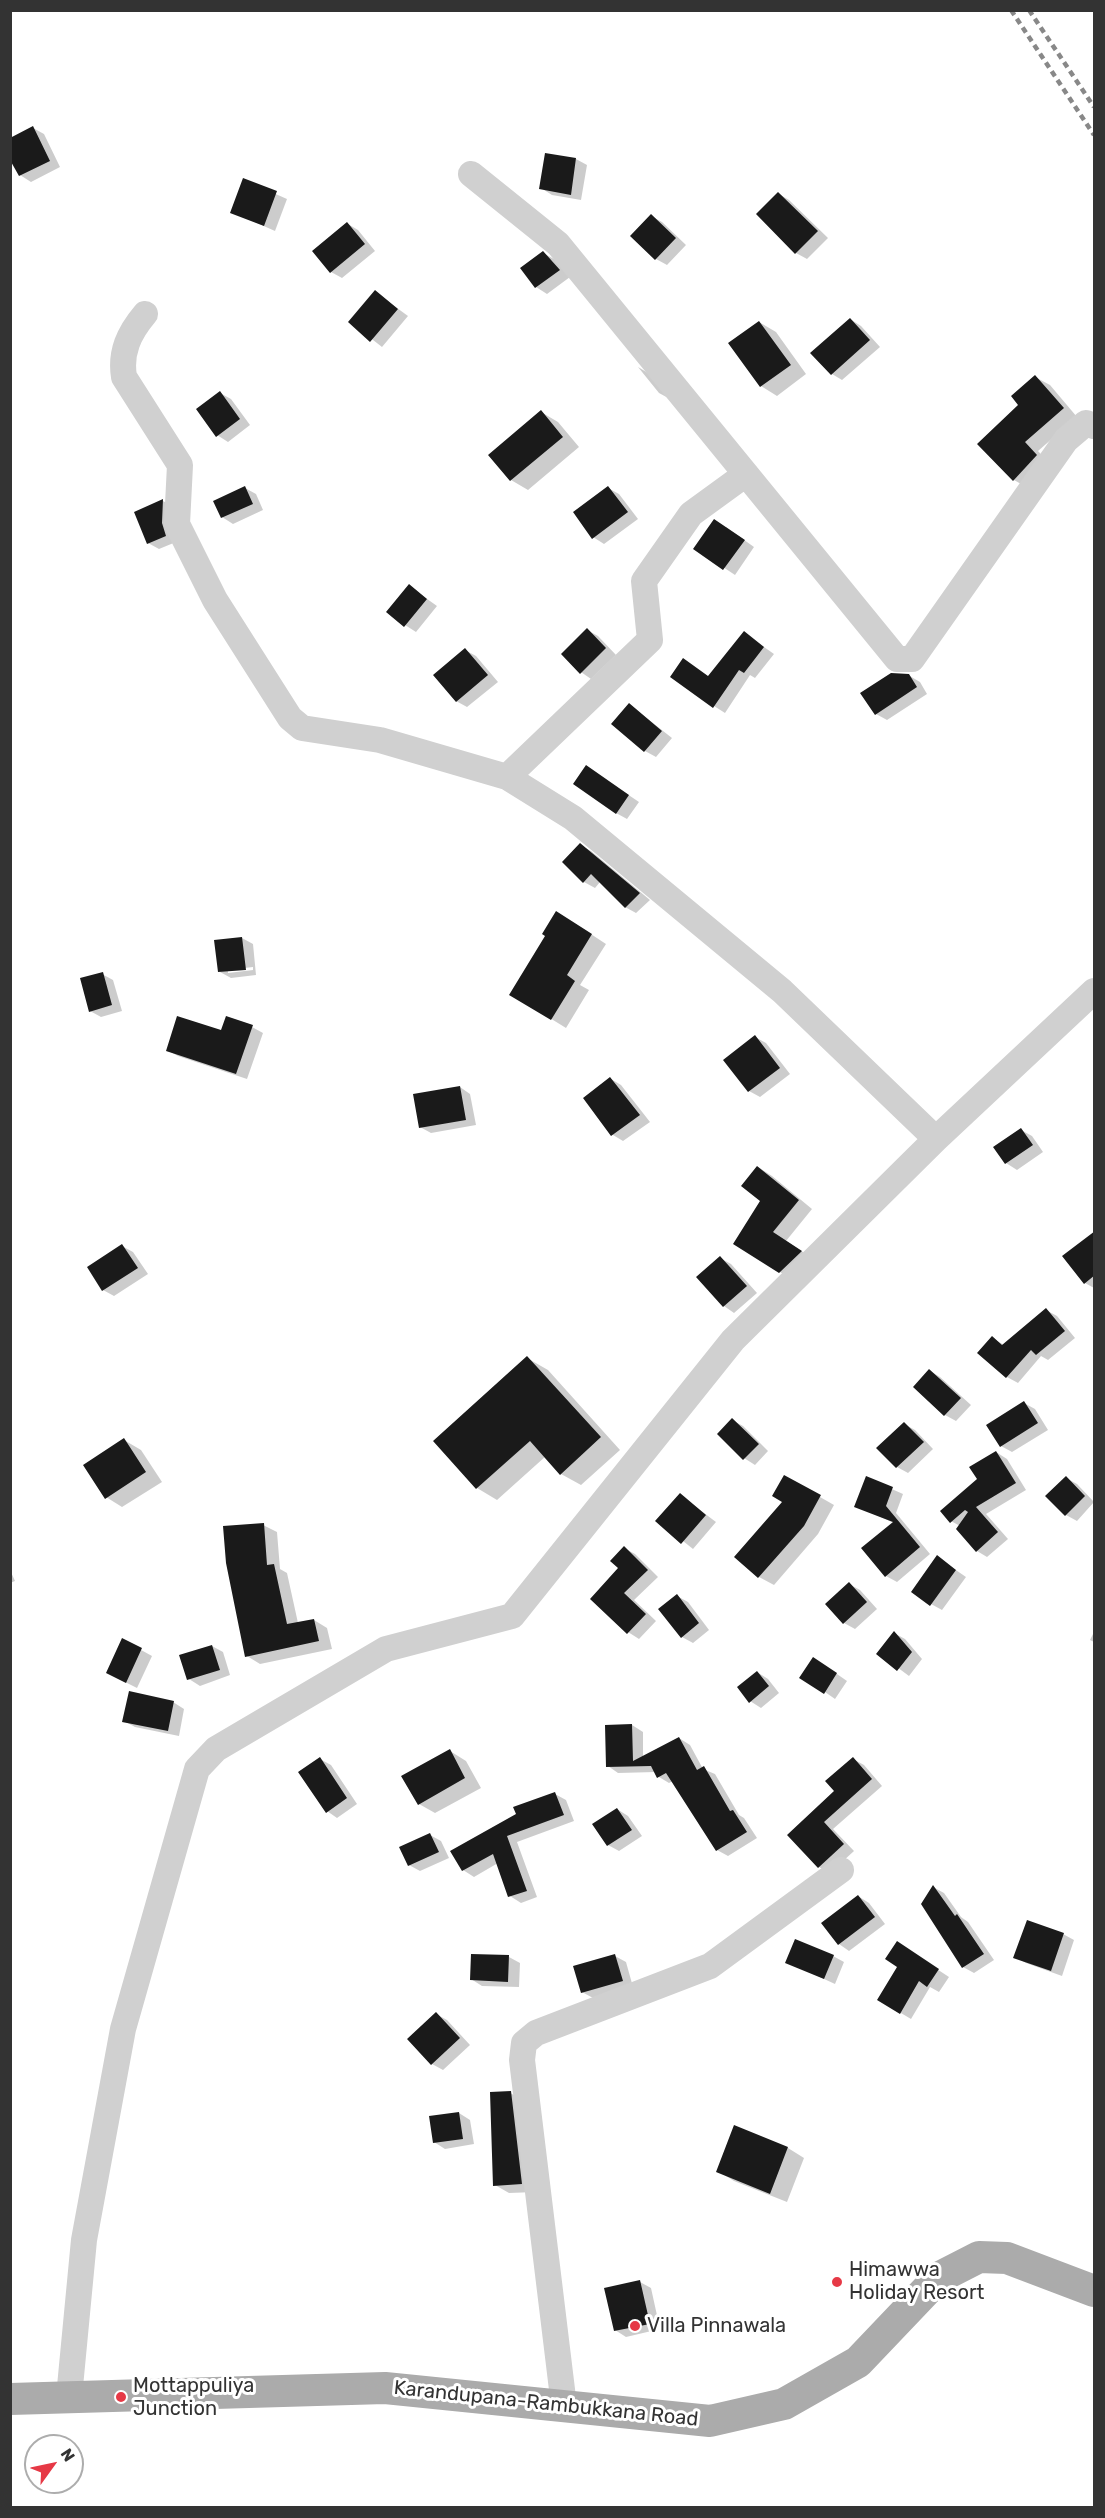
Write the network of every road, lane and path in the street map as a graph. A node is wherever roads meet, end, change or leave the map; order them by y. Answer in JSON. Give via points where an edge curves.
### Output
{"nodes":[{"id":1,"x":471,"y":174,"type":"dead end"},
{"id":2,"x":145,"y":314,"type":"dead end"},
{"id":3,"x":1095,"y":426,"type":"edge"},
{"id":4,"x":746,"y":474,"type":"junction"},
{"id":5,"x":507,"y":777,"type":"junction"},
{"id":6,"x":1095,"y":991,"type":"edge"},
{"id":7,"x":936,"y":1139,"type":"junction"},
{"id":8,"x":841,"y":1870,"type":"dead end"},
{"id":9,"x":1095,"y":2291,"type":"edge"},
{"id":10,"x":69,"y":2397,"type":"junction"},
{"id":11,"x":10,"y":2399,"type":"edge"},
{"id":12,"x":564,"y":2406,"type":"junction"}],
"edges":[{"from":1,"to":4,"type":"street","via":[[558,244]]},
{"from":2,"to":5,"type":"street","via":[[131,331],[121,361],[124,377],[180,465],[177,524],[215,600],[290,718],[302,728],[380,740]]},
{"from":3,"to":4,"type":"street","via":[[1086,423],[1066,440],[912,659],[897,659]]},
{"from":4,"to":5,"type":"street","via":[[691,514],[644,581],[650,640]]},
{"from":5,"to":7,"type":"street","via":[[573,818],[782,991]]},
{"from":6,"to":7,"type":"street"},
{"from":7,"to":10,"type":"street","via":[[733,1340],[512,1616],[386,1649],[216,1749],[197,1769],[123,2029],[84,2240]]},
{"from":8,"to":12,"type":"street","via":[[710,1966],[536,2033],[524,2043],[522,2060]]},
{"from":9,"to":12,"type":"main road","name":"Karandupana-Rambukkana Road","via":[[1007,2258],[979,2257],[938,2278],[858,2362],[784,2404],[710,2421]]},
{"from":10,"to":11,"type":"main road","name":"Karandupana-Rambukkana Road"},
{"from":10,"to":12,"type":"main road","name":"Karandupana-Rambukkana Road","via":[[385,2388]]}]}
